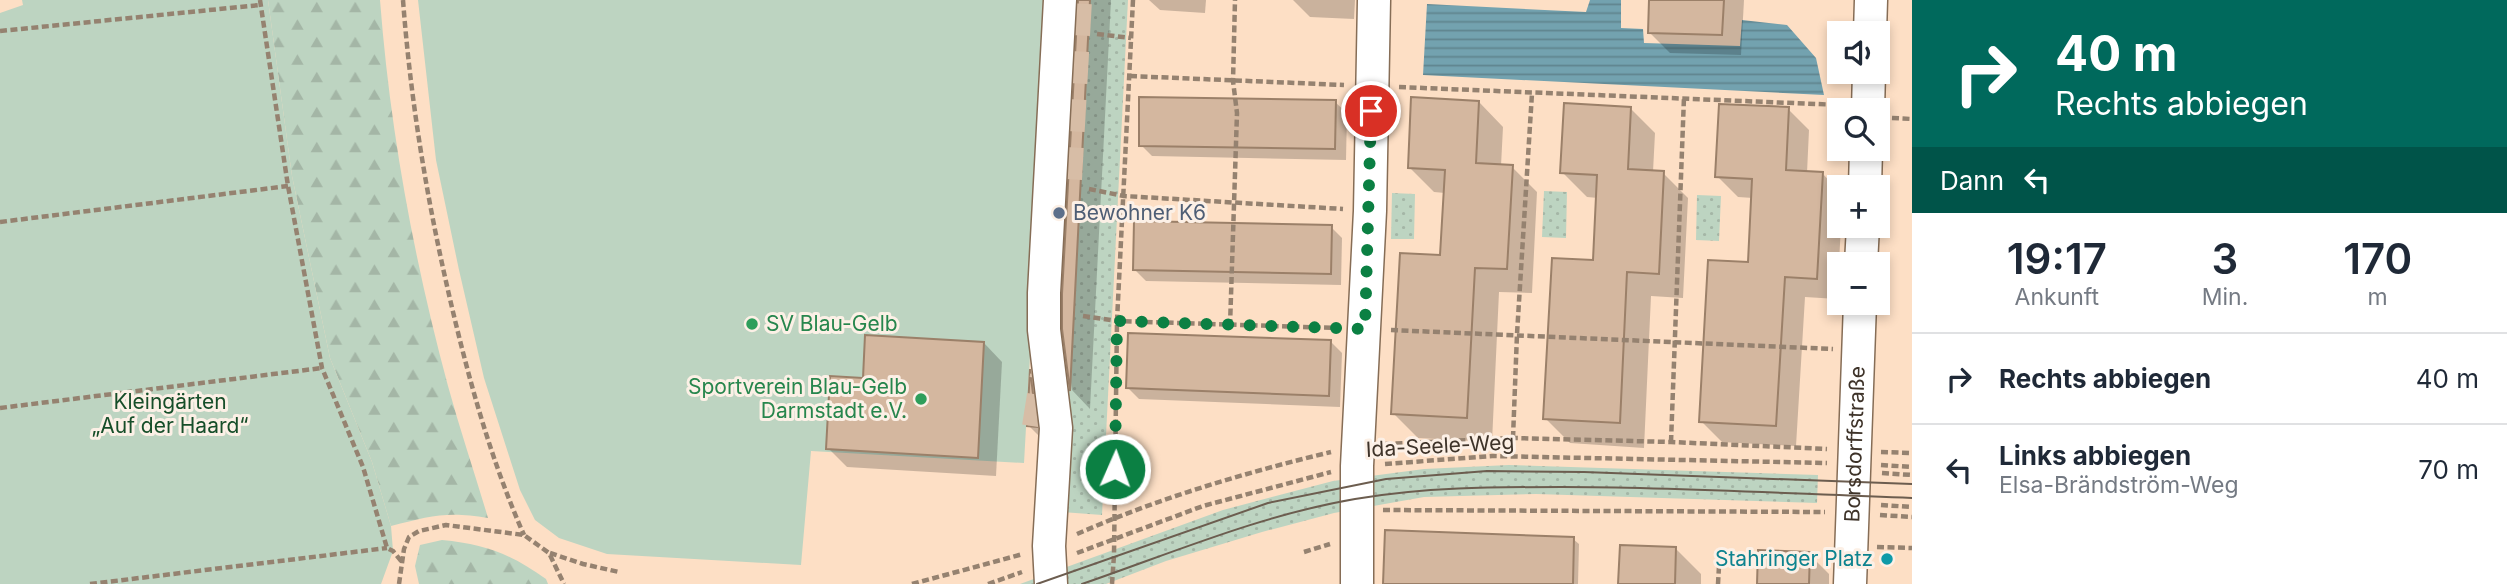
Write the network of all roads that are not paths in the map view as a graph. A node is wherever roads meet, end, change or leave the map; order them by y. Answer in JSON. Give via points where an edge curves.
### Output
{"nodes":[{"id":1,"x":1060,"y":0,"type":"edge"},
{"id":2,"x":1374,"y":0,"type":"edge"},
{"id":3,"x":1871,"y":0,"type":"edge"},
{"id":4,"x":1870,"y":21,"type":"edge"},
{"id":5,"x":1861,"y":315,"type":"edge"},
{"id":6,"x":1038,"y":427,"type":"tunnel mouth"},
{"id":7,"x":1045,"y":558,"type":"edge"},
{"id":8,"x":1357,"y":584,"type":"edge"},
{"id":9,"x":1850,"y":584,"type":"edge"}],
"edges":[{"from":1,"to":7,"type":"street","via":[[1044,293],[1056,428]]},
{"from":2,"to":8,"type":"street"},
{"from":3,"to":4,"type":"street"},
{"from":5,"to":9,"type":"street","name":"Borsdorffstraße","via":[[1868,468]]},
{"from":6,"to":7,"type":"street"}]}
